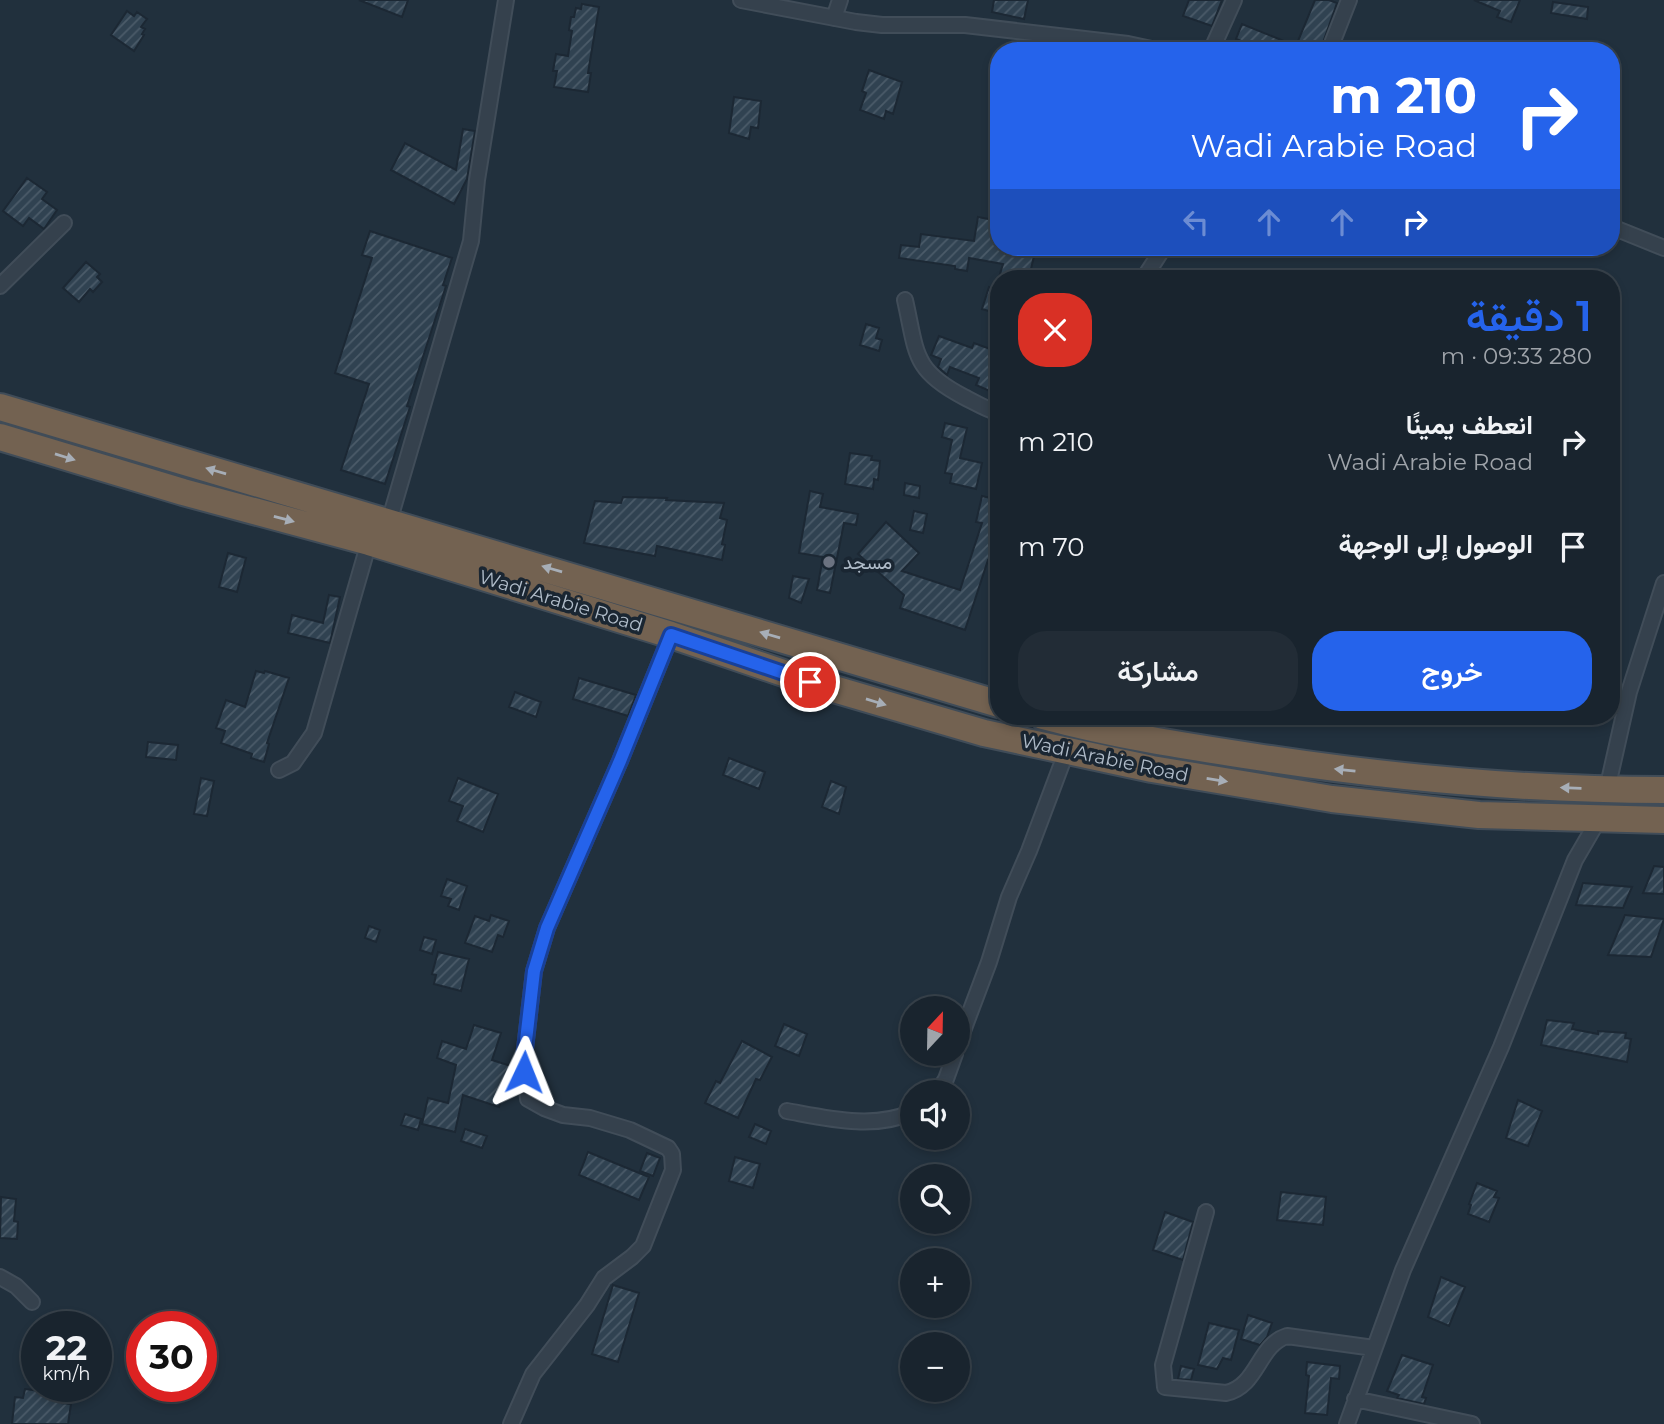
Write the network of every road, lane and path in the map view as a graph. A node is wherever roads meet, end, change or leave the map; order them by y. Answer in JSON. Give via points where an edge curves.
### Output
{"nodes":[{"id":1,"x":506,"y":0,"type":"edge"},
{"id":2,"x":741,"y":0,"type":"edge"},
{"id":3,"x":840,"y":0,"type":"edge"},
{"id":4,"x":1234,"y":0,"type":"edge"},
{"id":5,"x":1349,"y":0,"type":"edge"},
{"id":6,"x":834,"y":18,"type":"junction"},
{"id":7,"x":1111,"y":42,"type":"edge"},
{"id":8,"x":1216,"y":42,"type":"edge"},
{"id":9,"x":1333,"y":42,"type":"edge"},
{"id":10,"x":64,"y":223,"type":"dead end"},
{"id":11,"x":1620,"y":230,"type":"edge"},
{"id":12,"x":1664,"y":248,"type":"edge"},
{"id":13,"x":0,"y":286,"type":"edge"},
{"id":14,"x":905,"y":300,"type":"dead end"},
{"id":15,"x":0,"y":407,"type":"edge"},
{"id":16,"x":990,"y":409,"type":"edge"},
{"id":17,"x":0,"y":437,"type":"edge"},
{"id":18,"x":389,"y":522,"type":"junction"},
{"id":19,"x":369,"y":542,"type":"junction"},
{"id":20,"x":1664,"y":583,"type":"edge"},
{"id":21,"x":671,"y":635,"type":"junction"},
{"id":22,"x":990,"y":701,"type":"edge"},
{"id":23,"x":1084,"y":725,"type":"edge"},
{"id":24,"x":1067,"y":750,"type":"junction"},
{"id":25,"x":279,"y":769,"type":"dead end"},
{"id":26,"x":1607,"y":790,"type":"junction"},
{"id":27,"x":1664,"y":790,"type":"edge"},
{"id":28,"x":1599,"y":819,"type":"junction"},
{"id":29,"x":1664,"y":820,"type":"edge"},
{"id":30,"x":970,"y":1012,"type":"edge"},
{"id":31,"x":787,"y":1111,"type":"dead end"},
{"id":32,"x":900,"y":1118,"type":"edge"},
{"id":33,"x":1206,"y":1212,"type":"dead end"},
{"id":34,"x":0,"y":1277,"type":"edge"},
{"id":35,"x":32,"y":1302,"type":"dead end"},
{"id":36,"x":1374,"y":1348,"type":"junction"},
{"id":37,"x":1355,"y":1399,"type":"junction"},
{"id":38,"x":511,"y":1424,"type":"edge"},
{"id":39,"x":1347,"y":1424,"type":"edge"},
{"id":40,"x":1472,"y":1424,"type":"edge"}],
"edges":[{"from":1,"to":18,"type":"street","via":[[471,241]]},
{"from":2,"to":6,"type":"street"},
{"from":3,"to":6,"type":"street"},
{"from":4,"to":8,"type":"street"},
{"from":5,"to":9,"type":"street"},
{"from":6,"to":7,"type":"street","via":[[882,25],[965,25]]},
{"from":10,"to":13,"type":"street"},
{"from":11,"to":12,"type":"street"},
{"from":14,"to":16,"type":"street","via":[[926,371]]},
{"from":18,"to":15,"type":"highway","name":"Wadi Arabie Road","one_way":true},
{"from":17,"to":19,"type":"highway","name":"Wadi Arabie Road","one_way":true},
{"from":22,"to":18,"type":"highway","name":"Wadi Arabie Road","one_way":true},
{"from":19,"to":21,"type":"highway","name":"Wadi Arabie Road"},
{"from":19,"to":25,"type":"street","via":[[314,733],[293,762]]},
{"from":20,"to":26,"type":"street","via":[[1629,692]]},
{"from":21,"to":24,"type":"highway","name":"Wadi Arabie Road","one_way":true,"via":[[882,704],[984,733]]},
{"from":21,"to":38,"type":"street","via":[[547,928],[534,971],[524,1058],[528,1099],[562,1115],[630,1130],[668,1148],[673,1170],[643,1245],[604,1278],[533,1374]]},
{"from":26,"to":23,"type":"highway","name":"Wadi Arabie Road","one_way":true,"via":[[1489,785],[1335,769]]},
{"from":24,"to":28,"type":"highway","name":"Wadi Arabie Road","one_way":true,"via":[[1332,799],[1479,815]]},
{"from":24,"to":30,"type":"street"},
{"from":26,"to":27,"type":"highway","name":"Wadi Arabie Road"},
{"from":26,"to":28,"type":"street"},
{"from":28,"to":29,"type":"highway","name":"Wadi Arabie Road"},
{"from":28,"to":36,"type":"street","via":[[1575,860],[1502,1047],[1403,1270]]},
{"from":31,"to":32,"type":"street","via":[[853,1121]]},
{"from":33,"to":36,"type":"street","via":[[1163,1365],[1164,1387],[1236,1391],[1245,1385],[1270,1346],[1287,1336]]},
{"from":34,"to":35,"type":"street"},
{"from":36,"to":37,"type":"street"},
{"from":37,"to":39,"type":"street"},
{"from":37,"to":40,"type":"street"}]}
